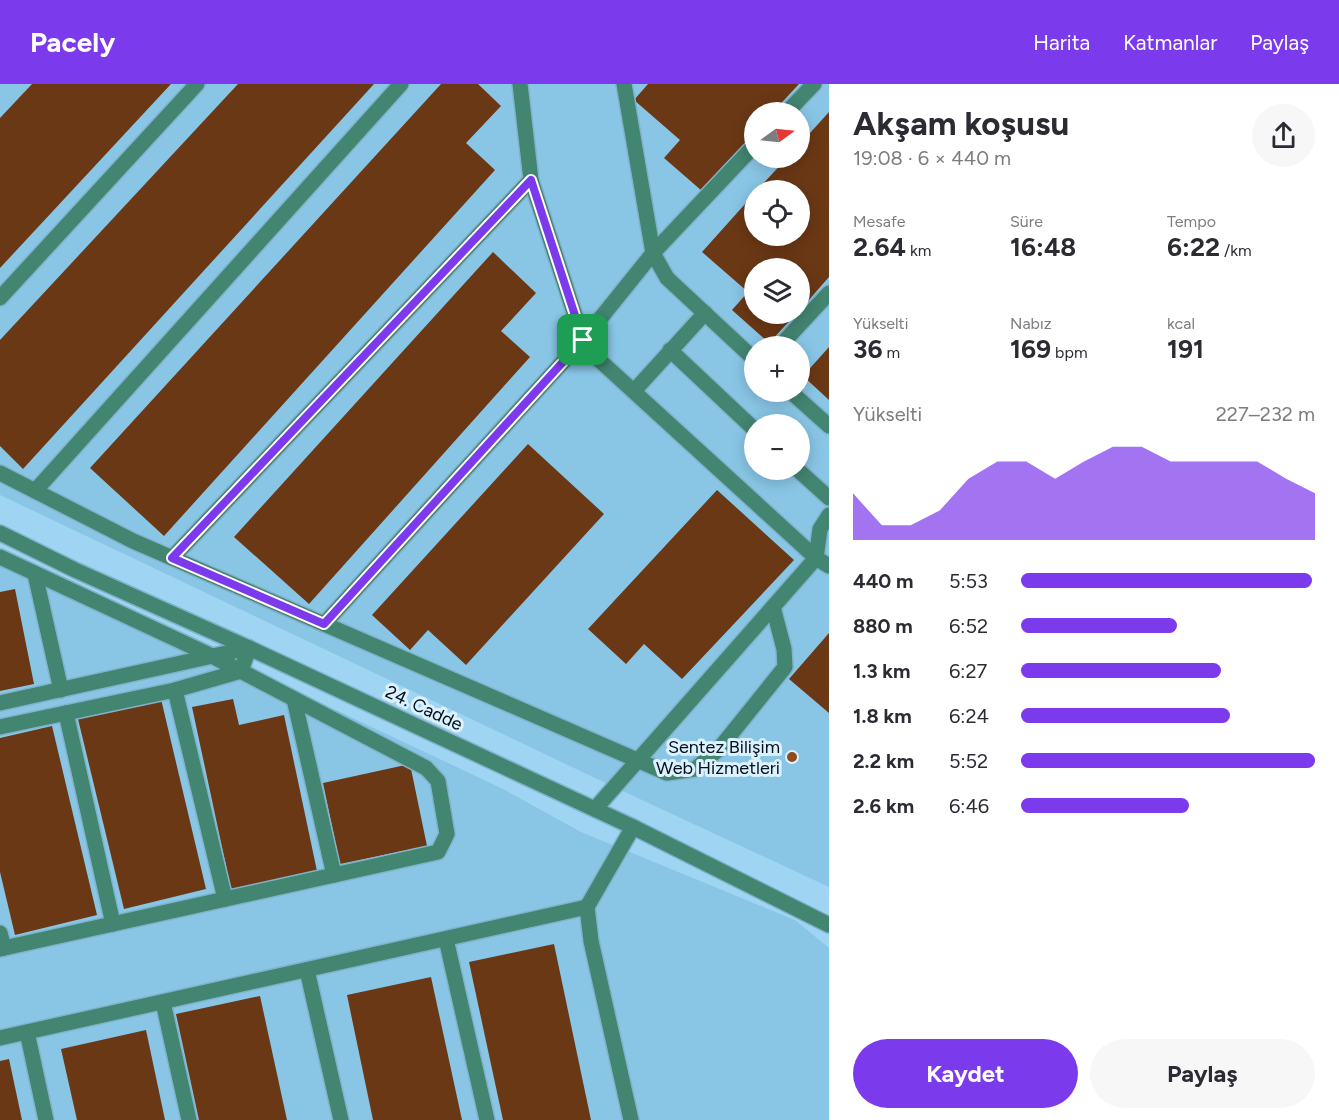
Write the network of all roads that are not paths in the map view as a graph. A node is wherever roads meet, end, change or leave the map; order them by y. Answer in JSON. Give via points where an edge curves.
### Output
{"nodes":[{"id":1,"x":196,"y":84,"type":"edge"},
{"id":2,"x":401,"y":84,"type":"edge"},
{"id":3,"x":520,"y":84,"type":"edge"},
{"id":4,"x":624,"y":84,"type":"edge"},
{"id":5,"x":814,"y":84,"type":"edge"},
{"id":6,"x":797,"y":102,"type":"edge"},
{"id":7,"x":744,"y":157,"type":"edge"},
{"id":8,"x":531,"y":180,"type":"junction"},
{"id":9,"x":653,"y":253,"type":"junction"},
{"id":10,"x":829,"y":293,"type":"edge"},
{"id":11,"x":0,"y":298,"type":"edge"},
{"id":12,"x":705,"y":313,"type":"junction"},
{"id":13,"x":789,"y":336,"type":"edge"},
{"id":14,"x":583,"y":340,"type":"junction"},
{"id":15,"x":670,"y":350,"type":"junction"},
{"id":16,"x":744,"y":350,"type":"edge"},
{"id":17,"x":634,"y":391,"type":"junction"},
{"id":18,"x":802,"y":402,"type":"edge"},
{"id":19,"x":744,"y":420,"type":"edge"},
{"id":20,"x":829,"y":426,"type":"edge"},
{"id":21,"x":0,"y":473,"type":"edge"},
{"id":22,"x":809,"y":480,"type":"edge"},
{"id":23,"x":35,"y":491,"type":"junction"},
{"id":24,"x":829,"y":498,"type":"edge"},
{"id":25,"x":829,"y":515,"type":"edge"},
{"id":26,"x":0,"y":533,"type":"edge"},
{"id":27,"x":0,"y":557,"type":"edge"},
{"id":28,"x":172,"y":558,"type":"junction"},
{"id":29,"x":825,"y":560,"type":"edge"},
{"id":30,"x":35,"y":574,"type":"junction"},
{"id":31,"x":773,"y":607,"type":"junction"},
{"id":32,"x":324,"y":624,"type":"junction"},
{"id":33,"x":249,"y":648,"type":"junction"},
{"id":34,"x":212,"y":656,"type":"junction"},
{"id":35,"x":241,"y":671,"type":"junction"},
{"id":36,"x":61,"y":690,"type":"junction"},
{"id":37,"x":176,"y":690,"type":"junction"},
{"id":38,"x":294,"y":699,"type":"junction"},
{"id":39,"x":0,"y":704,"type":"edge"},
{"id":40,"x":66,"y":713,"type":"junction"},
{"id":41,"x":0,"y":727,"type":"edge"},
{"id":42,"x":638,"y":760,"type":"junction"},
{"id":43,"x":595,"y":809,"type":"junction"},
{"id":44,"x":633,"y":827,"type":"junction"},
{"id":45,"x":334,"y":875,"type":"junction"},
{"id":46,"x":225,"y":899,"type":"junction"},
{"id":47,"x":587,"y":907,"type":"junction"},
{"id":48,"x":113,"y":924,"type":"junction"},
{"id":49,"x":829,"y":925,"type":"edge"},
{"id":50,"x":446,"y":939,"type":"junction"},
{"id":51,"x":1,"y":943,"type":"edge"},
{"id":52,"x":307,"y":970,"type":"junction"},
{"id":53,"x":163,"y":1002,"type":"junction"},
{"id":54,"x":27,"y":1032,"type":"junction"},
{"id":55,"x":0,"y":1038,"type":"edge"},
{"id":56,"x":46,"y":1120,"type":"edge"},
{"id":57,"x":189,"y":1120,"type":"edge"},
{"id":58,"x":341,"y":1120,"type":"edge"},
{"id":59,"x":487,"y":1120,"type":"edge"},
{"id":60,"x":631,"y":1120,"type":"edge"}],
"edges":[{"from":1,"to":11,"type":"street"},
{"from":2,"to":23,"type":"street"},
{"from":3,"to":8,"type":"street"},
{"from":4,"to":9,"type":"street"},
{"from":5,"to":6,"type":"street"},
{"from":7,"to":9,"type":"street"},
{"from":8,"to":14,"type":"street"},
{"from":8,"to":28,"type":"street"},
{"from":9,"to":12,"type":"street","via":[[668,278]]},
{"from":9,"to":14,"type":"street"},
{"from":10,"to":13,"type":"street"},
{"from":12,"to":15,"type":"street"},
{"from":12,"to":16,"type":"street"},
{"from":14,"to":17,"type":"street"},
{"from":14,"to":32,"type":"street"},
{"from":15,"to":17,"type":"street"},
{"from":15,"to":19,"type":"street"},
{"from":17,"to":29,"type":"street"},
{"from":18,"to":20,"type":"street"},
{"from":21,"to":23,"type":"street"},
{"from":22,"to":24,"type":"street"},
{"from":23,"to":28,"type":"street"},
{"from":25,"to":29,"type":"street","via":[[820,528]]},
{"from":26,"to":33,"type":"street","name":"24. Cadde"},
{"from":27,"to":30,"type":"street"},
{"from":28,"to":32,"type":"street"},
{"from":29,"to":31,"type":"street"},
{"from":30,"to":34,"type":"street"},
{"from":30,"to":36,"type":"street"},
{"from":31,"to":42,"type":"street"},
{"from":31,"to":42,"type":"street","via":[[785,667],[719,749],[695,769],[666,773]]},
{"from":32,"to":42,"type":"street"},
{"from":33,"to":34,"type":"street"},
{"from":33,"to":35,"type":"street"},
{"from":33,"to":43,"type":"street","name":"24. Cadde"},
{"from":34,"to":35,"type":"street"},
{"from":34,"to":36,"type":"street"},
{"from":35,"to":37,"type":"street"},
{"from":35,"to":38,"type":"street"},
{"from":36,"to":39,"type":"street"},
{"from":37,"to":40,"type":"street"},
{"from":37,"to":46,"type":"street"},
{"from":38,"to":45,"type":"street"},
{"from":38,"to":45,"type":"street","via":[[426,768],[438,781],[447,834],[438,852]]},
{"from":40,"to":41,"type":"street"},
{"from":40,"to":48,"type":"street"},
{"from":42,"to":43,"type":"street"},
{"from":43,"to":44,"type":"street","name":"24. Cadde"},
{"from":44,"to":47,"type":"street"},
{"from":44,"to":49,"type":"street","name":"24. Cadde"},
{"from":45,"to":46,"type":"street"},
{"from":46,"to":48,"type":"street"},
{"from":47,"to":50,"type":"street"},
{"from":47,"to":60,"type":"street"},
{"from":48,"to":51,"type":"street"},
{"from":50,"to":52,"type":"street"},
{"from":50,"to":59,"type":"street"},
{"from":52,"to":53,"type":"street"},
{"from":52,"to":58,"type":"street"},
{"from":53,"to":54,"type":"street"},
{"from":53,"to":57,"type":"street"},
{"from":54,"to":55,"type":"street"},
{"from":54,"to":56,"type":"street"}]}
